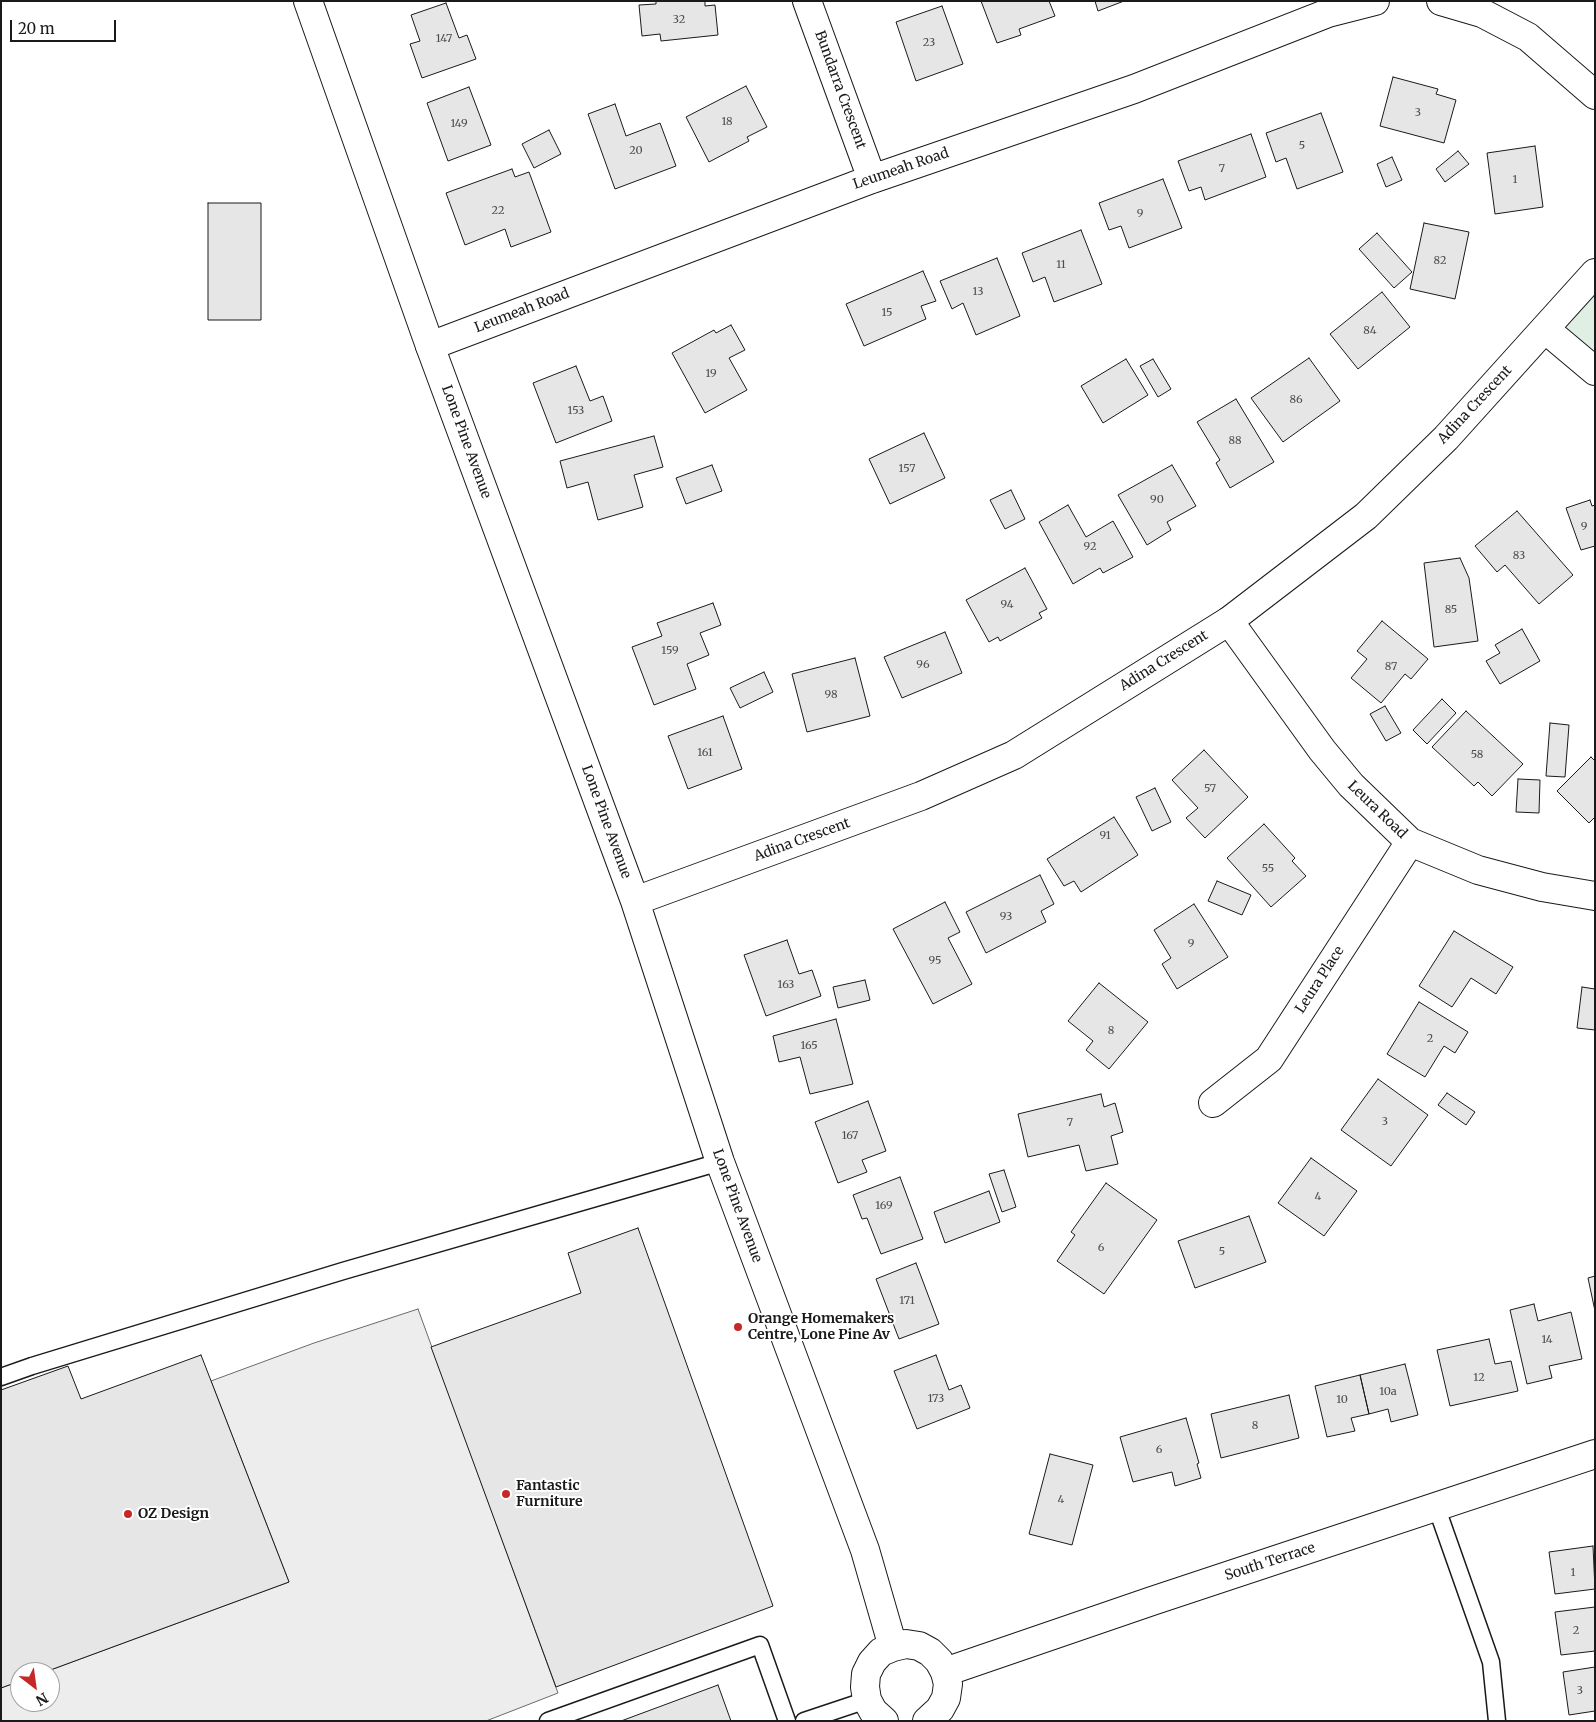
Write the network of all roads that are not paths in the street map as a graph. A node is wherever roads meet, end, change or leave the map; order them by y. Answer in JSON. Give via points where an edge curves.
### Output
{"nodes":[{"id":1,"x":308,"y":1,"type":"edge"},
{"id":2,"x":807,"y":1,"type":"edge"},
{"id":3,"x":1375,"y":1,"type":"edge"},
{"id":4,"x":1441,"y":1,"type":"edge"},
{"id":5,"x":1595,"y":95,"type":"edge"},
{"id":6,"x":872,"y":179,"type":"junction"},
{"id":7,"x":1595,"y":274,"type":"edge"},
{"id":8,"x":1545,"y":329,"type":"junction"},
{"id":9,"x":430,"y":346,"type":"junction"},
{"id":10,"x":1595,"y":371,"type":"edge"},
{"id":11,"x":1229,"y":621,"type":"junction"},
{"id":12,"x":1410,"y":842,"type":"junction"},
{"id":13,"x":1595,"y":896,"type":"edge"},
{"id":14,"x":635,"y":901,"type":"junction"},
{"id":15,"x":1213,"y":1103,"type":"dead end"},
{"id":16,"x":720,"y":1162,"type":"junction"},
{"id":17,"x":1,"y":1377,"type":"edge"},
{"id":18,"x":1595,"y":1454,"type":"edge"},
{"id":19,"x":1436,"y":1506,"type":"junction"},
{"id":20,"x":893,"y":1647,"type":"junction"},
{"id":21,"x":945,"y":1672,"type":"junction"},
{"id":22,"x":867,"y":1700,"type":"junction"},
{"id":23,"x":548,"y":1721,"type":"edge"},
{"id":24,"x":787,"y":1721,"type":"edge"},
{"id":25,"x":804,"y":1721,"type":"edge"},
{"id":26,"x":884,"y":1721,"type":"edge"},
{"id":27,"x":927,"y":1721,"type":"edge"},
{"id":28,"x":1497,"y":1721,"type":"edge"}],
"edges":[{"from":1,"to":9,"type":"street","name":"Lone Pine Avenue"},
{"from":2,"to":6,"type":"street","name":"Bundarra Crescent"},
{"from":3,"to":6,"type":"street","name":"Leumeah Road","via":[[1328,13],[1134,89]]},
{"from":4,"to":5,"type":"street","via":[[1482,13],[1528,37]]},
{"from":6,"to":9,"type":"street","name":"Leumeah Road"},
{"from":7,"to":8,"type":"street","name":"Adina Crescent"},
{"from":8,"to":10,"type":"street"},
{"from":8,"to":11,"type":"street","name":"Adina Crescent","via":[[1446,438],[1366,516]]},
{"from":9,"to":14,"type":"street","name":"Lone Pine Avenue"},
{"from":11,"to":12,"type":"street","name":"Leura Road","via":[[1351,786]]},
{"from":11,"to":14,"type":"street","name":"Adina Crescent","via":[[1014,755],[921,796]]},
{"from":12,"to":13,"type":"street","name":"Leura Road","via":[[1478,870],[1542,887]]},
{"from":12,"to":15,"type":"street","name":"Leura Place","via":[[1269,1059]]},
{"from":14,"to":16,"type":"street","name":"Lone Pine Avenue"},
{"from":16,"to":17,"type":"lane","via":[[343,1271]]},
{"from":16,"to":20,"type":"street","name":"Lone Pine Avenue","via":[[865,1550]]},
{"from":18,"to":19,"type":"street","name":"South Terrace"},
{"from":19,"to":21,"type":"street","name":"South Terrace"},
{"from":19,"to":28,"type":"lane","via":[[1491,1662]]},
{"from":20,"to":21,"type":"street","via":[[919,1646],[935,1656]]},
{"from":20,"to":22,"type":"street","via":[[881,1652],[866,1674]]},
{"from":21,"to":27,"type":"street","via":[[948,1684],[946,1698]]},
{"from":22,"to":25,"type":"lane"},
{"from":22,"to":26,"type":"street"},
{"from":23,"to":24,"type":"lane","via":[[760,1645]]}]}
